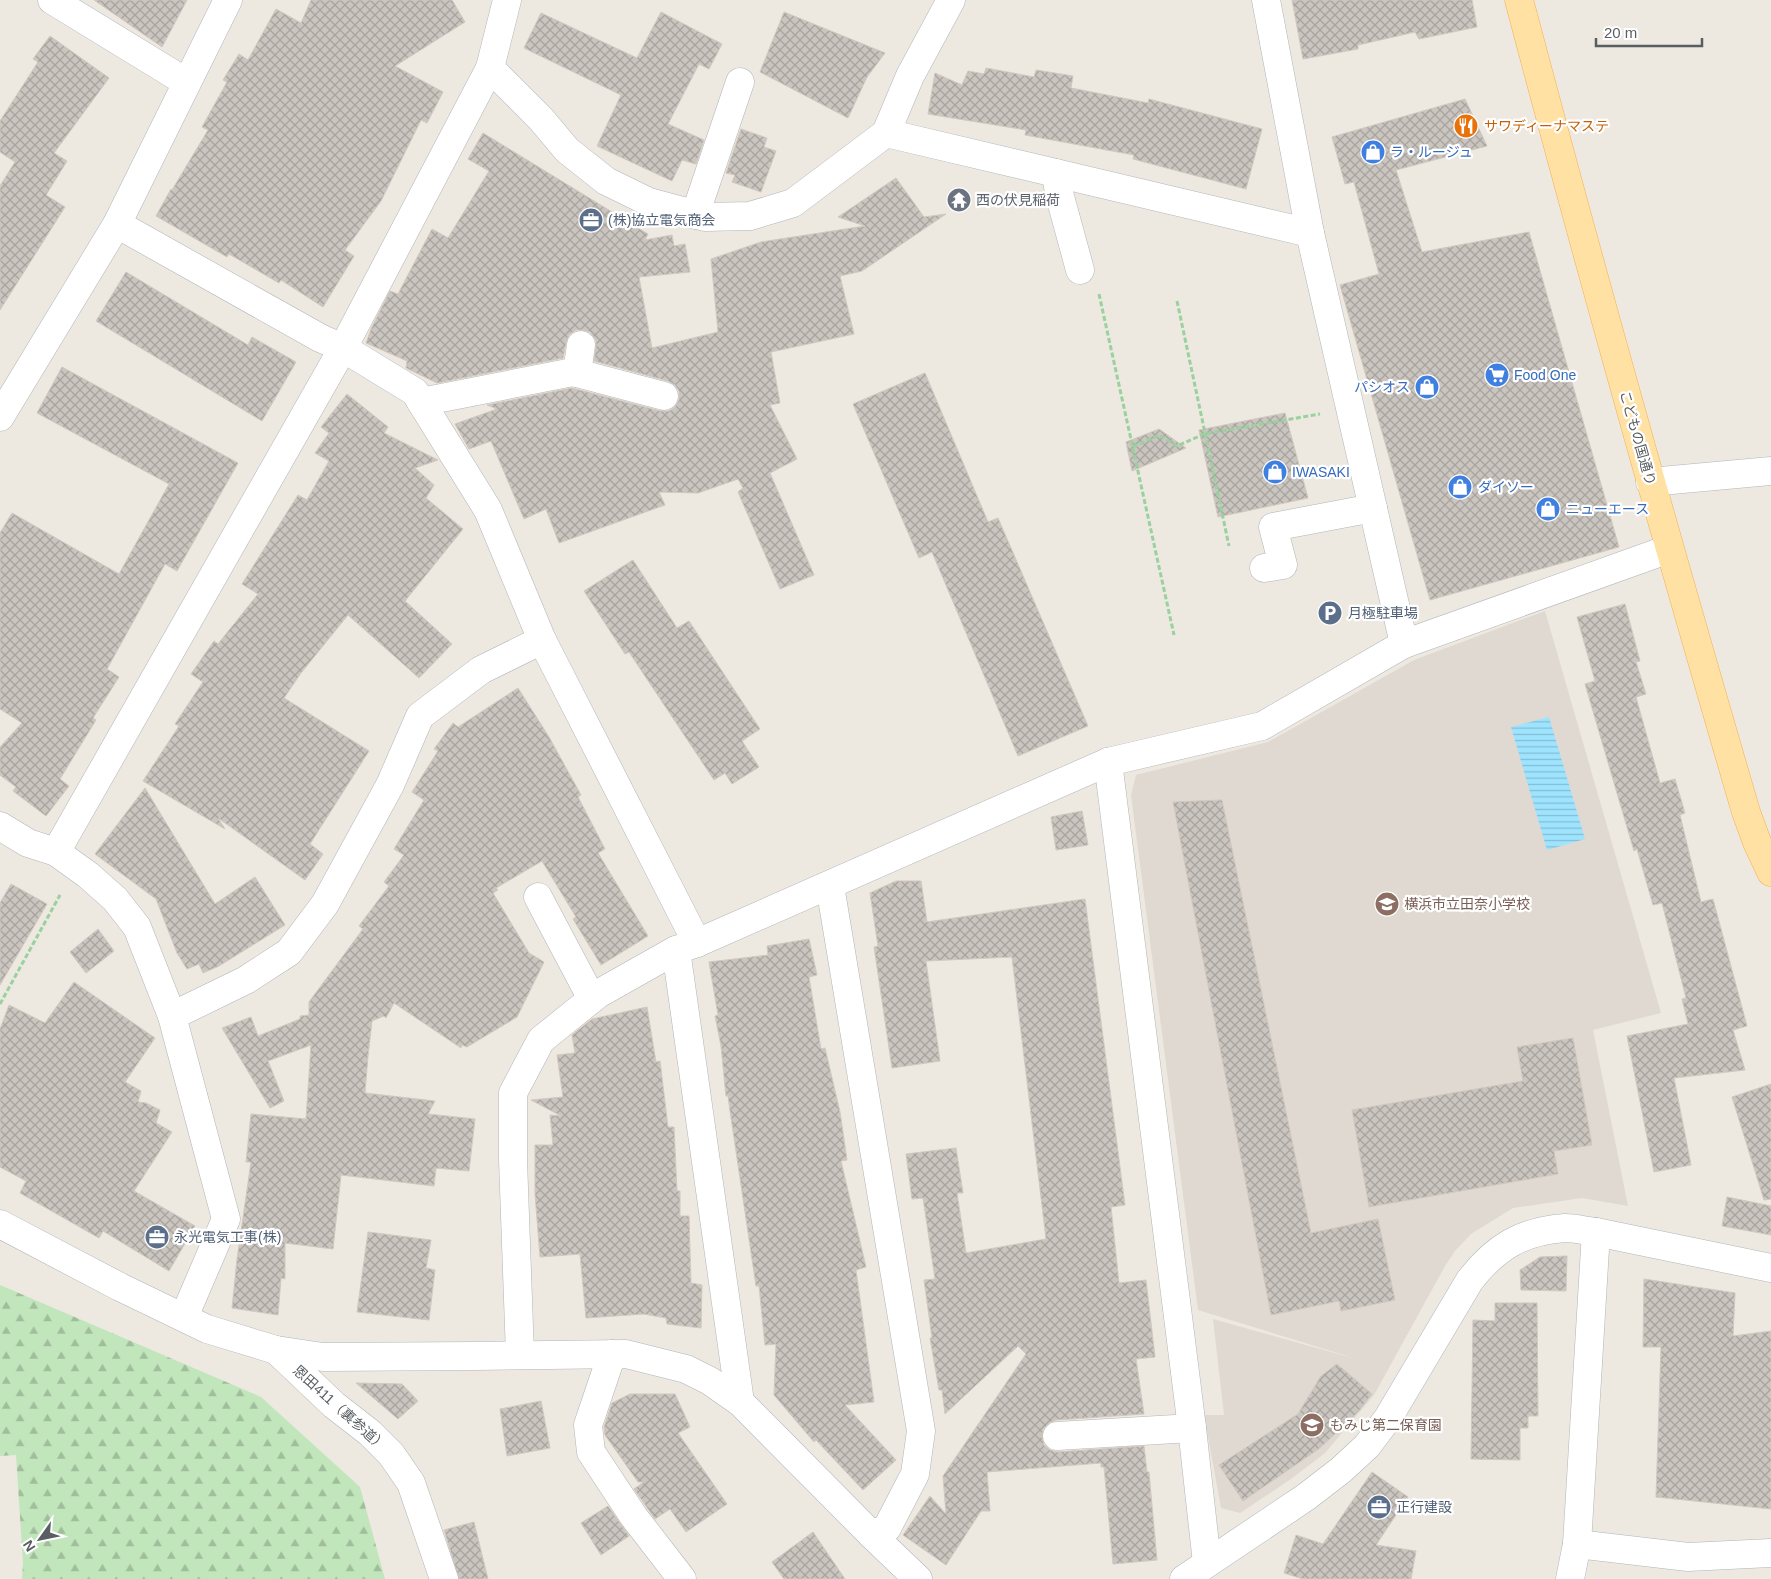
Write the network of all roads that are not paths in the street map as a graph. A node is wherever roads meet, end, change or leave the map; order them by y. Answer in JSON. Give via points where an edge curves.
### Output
{"nodes":[{"id":1,"x":52,"y":0,"type":"edge"},
{"id":2,"x":228,"y":0,"type":"edge"},
{"id":3,"x":507,"y":0,"type":"edge"},
{"id":4,"x":951,"y":0,"type":"edge"},
{"id":5,"x":1266,"y":0,"type":"edge"},
{"id":6,"x":1519,"y":0,"type":"edge"},
{"id":7,"x":490,"y":68,"type":"junction"},
{"id":8,"x":186,"y":82,"type":"junction"},
{"id":9,"x":740,"y":82,"type":"dead end"},
{"id":10,"x":886,"y":132,"type":"junction"},
{"id":11,"x":1056,"y":172,"type":"junction"},
{"id":12,"x":695,"y":215,"type":"junction"},
{"id":13,"x":116,"y":224,"type":"junction"},
{"id":14,"x":1310,"y":233,"type":"junction"},
{"id":15,"x":1089,"y":278,"type":"road end"},
{"id":16,"x":581,"y":345,"type":"dead end"},
{"id":17,"x":343,"y":348,"type":"junction"},
{"id":18,"x":577,"y":373,"type":"junction"},
{"id":19,"x":664,"y":396,"type":"dead end"},
{"id":20,"x":421,"y":402,"type":"junction"},
{"id":21,"x":0,"y":417,"type":"edge"},
{"id":22,"x":1771,"y":471,"type":"edge"},
{"id":23,"x":1650,"y":482,"type":"junction"},
{"id":24,"x":1373,"y":508,"type":"junction"},
{"id":25,"x":1669,"y":549,"type":"junction"},
{"id":26,"x":1264,"y":568,"type":"dead end"},
{"id":27,"x":542,"y":640,"type":"junction"},
{"id":28,"x":1404,"y":644,"type":"junction"},
{"id":29,"x":1108,"y":762,"type":"junction"},
{"id":30,"x":0,"y":826,"type":"edge"},
{"id":31,"x":66,"y":859,"type":"junction"},
{"id":32,"x":1771,"y":872,"type":"edge"},
{"id":33,"x":830,"y":886,"type":"junction"},
{"id":34,"x":538,"y":897,"type":"dead end"},
{"id":35,"x":686,"y":946,"type":"junction"},
{"id":36,"x":592,"y":999,"type":"junction"},
{"id":37,"x":172,"y":1016,"type":"junction"},
{"id":38,"x":0,"y":1224,"type":"edge"},
{"id":39,"x":1596,"y":1232,"type":"junction"},
{"id":40,"x":1771,"y":1268,"type":"edge"},
{"id":41,"x":184,"y":1317,"type":"junction"},
{"id":42,"x":276,"y":1350,"type":"junction"},
{"id":43,"x":612,"y":1354,"type":"junction"},
{"id":44,"x":520,"y":1355,"type":"junction"},
{"id":45,"x":740,"y":1402,"type":"junction"},
{"id":46,"x":1192,"y":1428,"type":"junction"},
{"id":47,"x":1057,"y":1436,"type":"dead end"},
{"id":48,"x":879,"y":1532,"type":"junction"},
{"id":49,"x":1577,"y":1544,"type":"junction"},
{"id":50,"x":1771,"y":1552,"type":"edge"},
{"id":51,"x":1207,"y":1563,"type":"junction"},
{"id":52,"x":444,"y":1579,"type":"edge"},
{"id":53,"x":682,"y":1579,"type":"edge"},
{"id":54,"x":918,"y":1579,"type":"edge"},
{"id":55,"x":1185,"y":1579,"type":"edge"},
{"id":56,"x":1570,"y":1579,"type":"edge"}],
"edges":[{"from":1,"to":8,"type":"street"},
{"from":2,"to":8,"type":"street"},
{"from":3,"to":7,"type":"street"},
{"from":4,"to":10,"type":"street","via":[[910,76]]},
{"from":5,"to":14,"type":"street"},
{"from":6,"to":23,"type":"main road","name":"こどもの国通り"},
{"from":7,"to":12,"type":"street","via":[[567,150],[606,181],[649,202]]},
{"from":7,"to":17,"type":"street"},
{"from":8,"to":13,"type":"street"},
{"from":9,"to":12,"type":"street"},
{"from":10,"to":11,"type":"street"},
{"from":10,"to":12,"type":"street","via":[[793,203],[750,216]]},
{"from":11,"to":14,"type":"street"},
{"from":11,"to":15,"type":"street","via":[[1059,193]]},
{"from":13,"to":17,"type":"street"},
{"from":13,"to":21,"type":"street"},
{"from":14,"to":24,"type":"street"},
{"from":16,"to":18,"type":"street"},
{"from":17,"to":20,"type":"street","via":[[415,392]]},
{"from":17,"to":31,"type":"street"},
{"from":18,"to":19,"type":"street"},
{"from":18,"to":20,"type":"street"},
{"from":20,"to":27,"type":"street","via":[[488,510]]},
{"from":22,"to":23,"type":"street"},
{"from":23,"to":25,"type":"main road","name":"こどもの国通り"},
{"from":24,"to":26,"type":"street","via":[[1274,527],[1283,565]]},
{"from":24,"to":28,"type":"street"},
{"from":25,"to":28,"type":"street"},
{"from":25,"to":32,"type":"main road","name":"こどもの国通り","via":[[1746,812]]},
{"from":27,"to":35,"type":"street"},
{"from":27,"to":37,"type":"street","via":[[481,670],[420,716],[390,784],[325,904],[289,952],[246,980]]},
{"from":28,"to":29,"type":"street","via":[[1262,726]]},
{"from":29,"to":33,"type":"street"},
{"from":29,"to":46,"type":"street"},
{"from":30,"to":31,"type":"street","via":[[28,843]]},
{"from":31,"to":37,"type":"street","via":[[115,899],[137,926]]},
{"from":33,"to":35,"type":"street"},
{"from":33,"to":48,"type":"street","via":[[921,1431],[915,1474]]},
{"from":34,"to":36,"type":"street"},
{"from":35,"to":36,"type":"street"},
{"from":35,"to":45,"type":"street"},
{"from":36,"to":44,"type":"street","via":[[541,1040],[513,1093]]},
{"from":37,"to":41,"type":"street","via":[[226,1219]]},
{"from":38,"to":41,"type":"street"},
{"from":39,"to":40,"type":"street"},
{"from":39,"to":49,"type":"street"},
{"from":39,"to":51,"type":"street","via":[[1566,1228],[1528,1234],[1504,1246],[1483,1263],[1388,1418],[1367,1446],[1306,1497]]},
{"from":41,"to":42,"type":"street","via":[[207,1329]]},
{"from":42,"to":44,"type":"street","via":[[323,1356]]},
{"from":42,"to":52,"type":"street","name":"恩田411（裏参道）","via":[[391,1454],[411,1484]]},
{"from":43,"to":44,"type":"street"},
{"from":43,"to":45,"type":"street","via":[[626,1354],[686,1369]]},
{"from":43,"to":53,"type":"street","via":[[588,1425],[591,1452]]},
{"from":45,"to":48,"type":"street"},
{"from":46,"to":47,"type":"street"},
{"from":46,"to":51,"type":"street"},
{"from":48,"to":54,"type":"street"},
{"from":49,"to":50,"type":"street","via":[[1688,1556]]},
{"from":49,"to":56,"type":"street"},
{"from":51,"to":55,"type":"street"}]}
